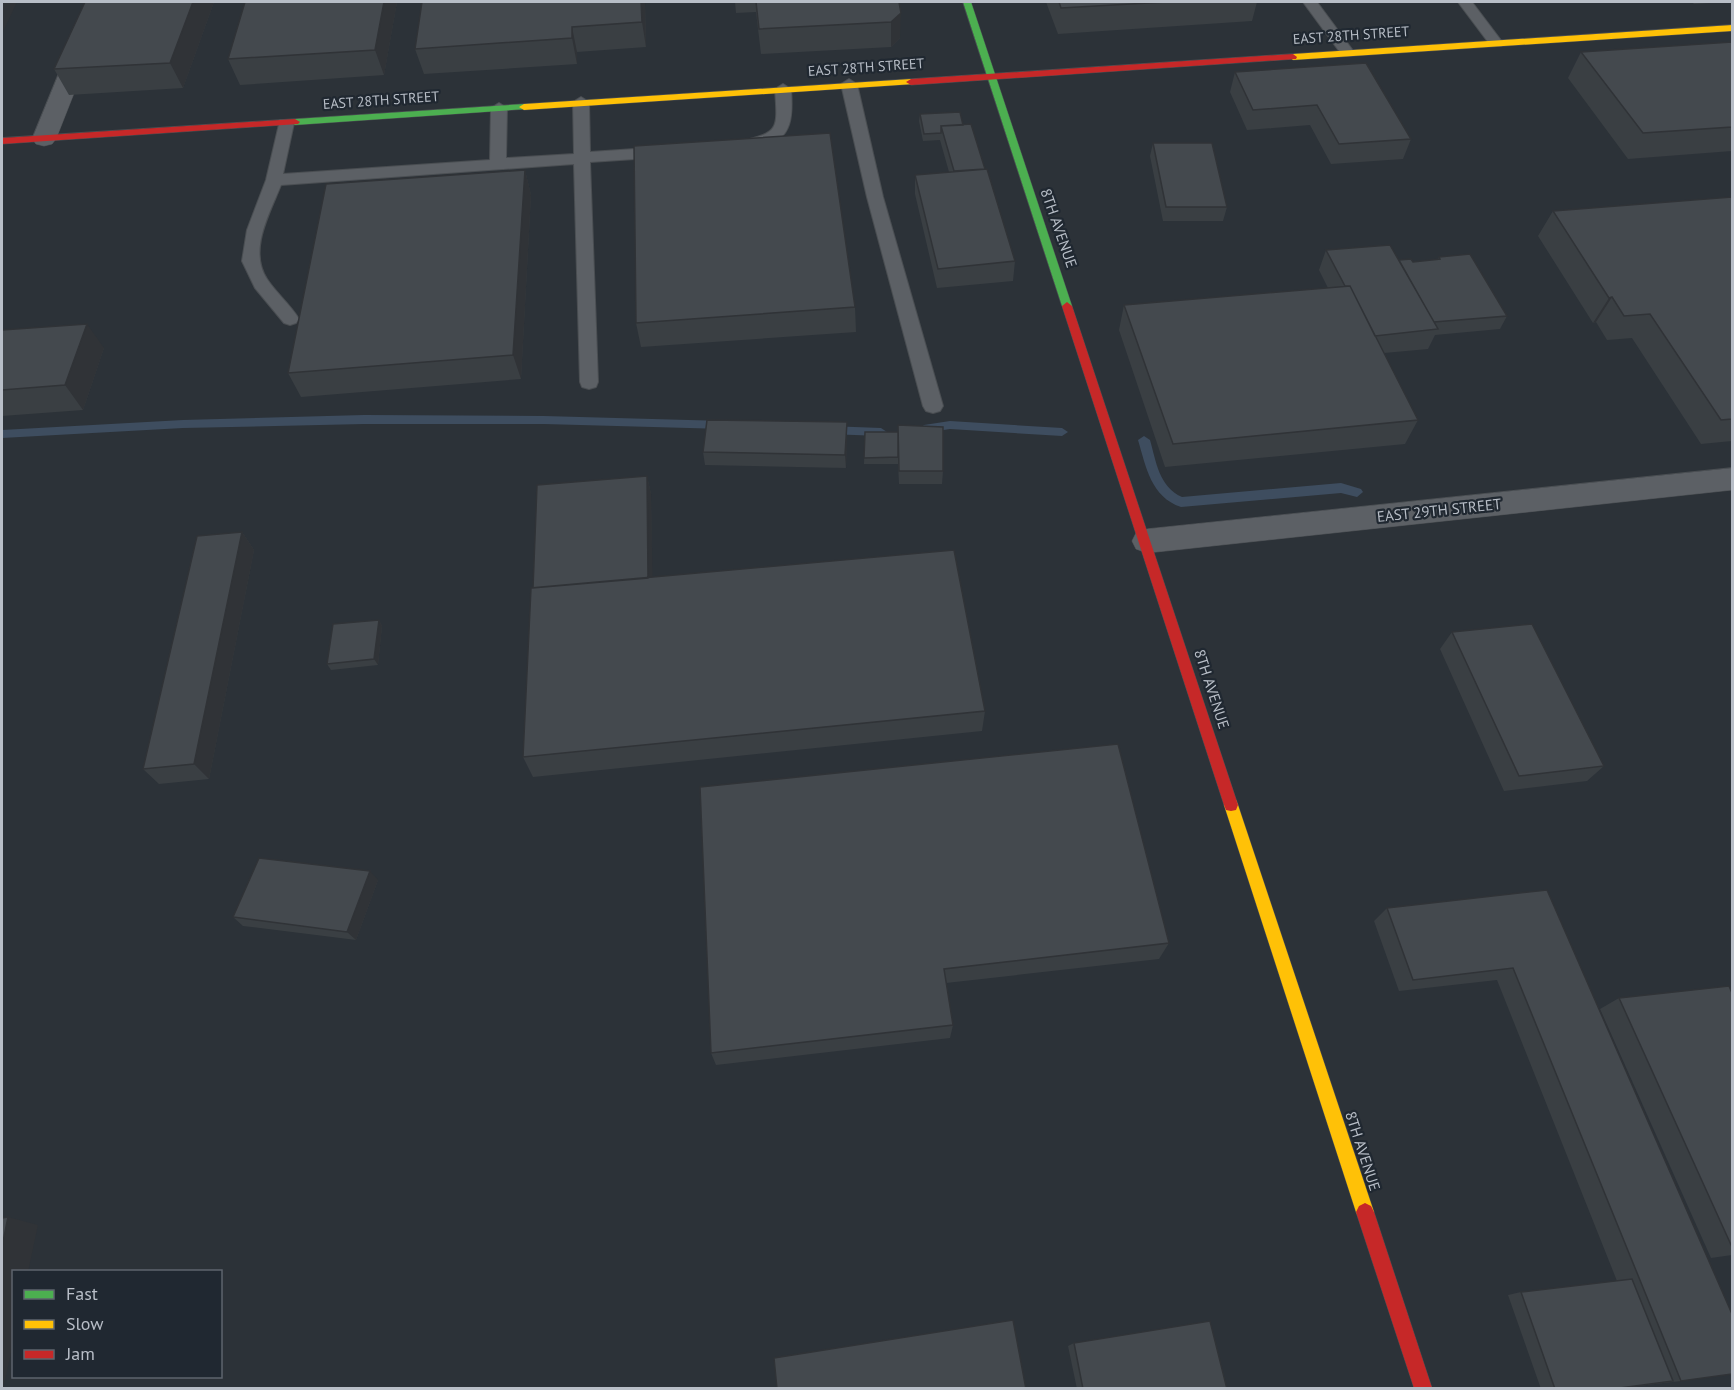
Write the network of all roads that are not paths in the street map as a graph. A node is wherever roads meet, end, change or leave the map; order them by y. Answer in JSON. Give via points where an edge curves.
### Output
{"nodes":[{"id":1,"x":99,"y":2,"type":"edge"},
{"id":2,"x":968,"y":2,"type":"edge"},
{"id":3,"x":1310,"y":2,"type":"edge"},
{"id":4,"x":1465,"y":2,"type":"edge"},
{"id":5,"x":1732,"y":28,"type":"edge"},
{"id":6,"x":1496,"y":42,"type":"junction"},
{"id":7,"x":1347,"y":52,"type":"junction"},
{"id":8,"x":990,"y":75,"type":"junction"},
{"id":9,"x":849,"y":84,"type":"junction"},
{"id":10,"x":783,"y":89,"type":"junction"},
{"id":11,"x":581,"y":102,"type":"junction"},
{"id":12,"x":499,"y":108,"type":"junction"},
{"id":13,"x":286,"y":123,"type":"junction"},
{"id":14,"x":44,"y":139,"type":"junction"},
{"id":15,"x":2,"y":141,"type":"edge"},
{"id":16,"x":724,"y":147,"type":"edge"},
{"id":17,"x":676,"y":151,"type":"edge"},
{"id":18,"x":582,"y":158,"type":"junction"},
{"id":19,"x":498,"y":164,"type":"junction"},
{"id":20,"x":274,"y":180,"type":"junction"},
{"id":21,"x":290,"y":319,"type":"dead end"},
{"id":22,"x":589,"y":382,"type":"dead end"},
{"id":23,"x":933,"y":406,"type":"dead end"},
{"id":24,"x":1732,"y":479,"type":"edge"},
{"id":25,"x":1147,"y":541,"type":"junction"},
{"id":26,"x":1423,"y":1389,"type":"edge"}],
"edges":[{"from":1,"to":14,"type":"street"},
{"from":2,"to":8,"type":"street","name":"8TH AVENUE"},
{"from":3,"to":7,"type":"lane"},
{"from":4,"to":6,"type":"lane"},
{"from":5,"to":6,"type":"street","name":"EAST 28TH STREET"},
{"from":6,"to":7,"type":"street","name":"EAST 28TH STREET"},
{"from":7,"to":8,"type":"street","name":"EAST 28TH STREET"},
{"from":8,"to":9,"type":"street","name":"EAST 28TH STREET"},
{"from":8,"to":25,"type":"street","name":"8TH AVENUE"},
{"from":9,"to":10,"type":"street","name":"EAST 28TH STREET"},
{"from":9,"to":23,"type":"lane","via":[[875,196]]},
{"from":10,"to":11,"type":"street","name":"EAST 28TH STREET"},
{"from":10,"to":16,"type":"lane","via":[[783,129],[774,138],[759,144]]},
{"from":11,"to":12,"type":"street","name":"EAST 28TH STREET"},
{"from":11,"to":18,"type":"lane"},
{"from":12,"to":13,"type":"street","name":"EAST 28TH STREET"},
{"from":12,"to":19,"type":"lane"},
{"from":13,"to":14,"type":"street","name":"EAST 28TH STREET"},
{"from":13,"to":20,"type":"lane"},
{"from":14,"to":15,"type":"street","name":"EAST 28TH STREET"},
{"from":17,"to":18,"type":"lane"},
{"from":18,"to":19,"type":"lane"},
{"from":18,"to":22,"type":"lane"},
{"from":19,"to":20,"type":"lane"},
{"from":20,"to":21,"type":"lane","via":[[253,241],[251,263],[263,287]]},
{"from":24,"to":25,"type":"street","name":"EAST 29TH STREET"},
{"from":25,"to":26,"type":"street","name":"8TH AVENUE"}]}
